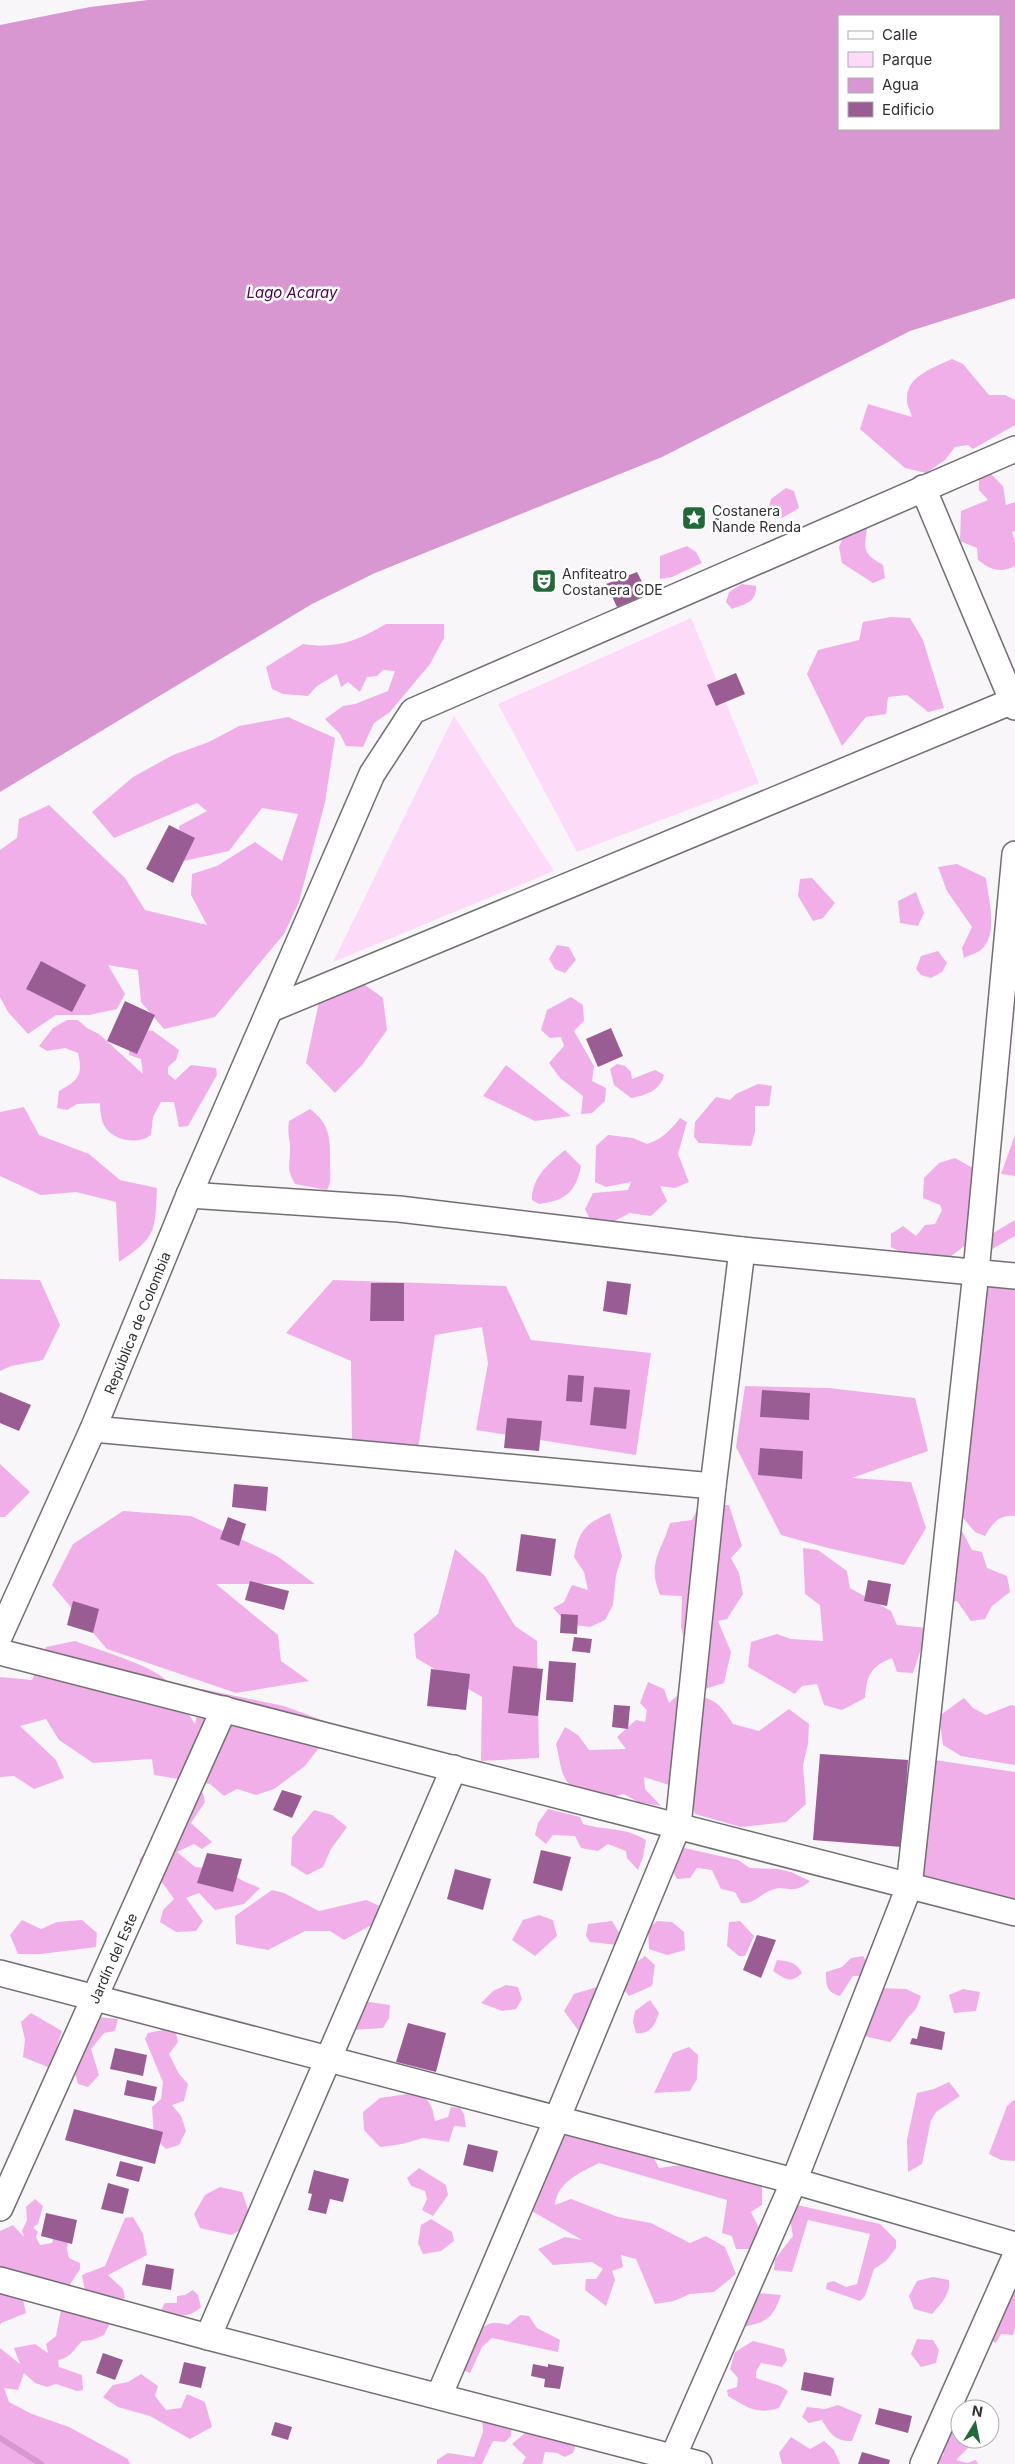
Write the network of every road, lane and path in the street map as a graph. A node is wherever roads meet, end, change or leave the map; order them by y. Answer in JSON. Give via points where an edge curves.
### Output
{"nodes":[{"id":1,"x":1015,"y":449,"type":"edge"},
{"id":2,"x":923,"y":488,"type":"junction"},
{"id":3,"x":1014,"y":703,"type":"edge"},
{"id":4,"x":1015,"y":854,"type":"edge"},
{"id":5,"x":270,"y":1008,"type":"junction"},
{"id":6,"x":188,"y":1195,"type":"junction"},
{"id":7,"x":742,"y":1250,"type":"junction"},
{"id":8,"x":976,"y":1272,"type":"junction"},
{"id":9,"x":1015,"y":1276,"type":"edge"},
{"id":10,"x":93,"y":1430,"type":"junction"},
{"id":11,"x":713,"y":1486,"type":"junction"},
{"id":12,"x":0,"y":1635,"type":"edge"},
{"id":13,"x":0,"y":1652,"type":"edge"},
{"id":14,"x":224,"y":1709,"type":"junction"},
{"id":15,"x":454,"y":1768,"type":"junction"},
{"id":16,"x":678,"y":1826,"type":"junction"},
{"id":17,"x":909,"y":1887,"type":"junction"},
{"id":18,"x":1015,"y":1913,"type":"edge"},
{"id":19,"x":0,"y":1973,"type":"edge"},
{"id":20,"x":94,"y":1998,"type":"junction"},
{"id":21,"x":328,"y":2058,"type":"junction"},
{"id":22,"x":557,"y":2119,"type":"junction"},
{"id":23,"x":794,"y":2181,"type":"junction"},
{"id":24,"x":0,"y":2208,"type":"edge"},
{"id":25,"x":1015,"y":2245,"type":"edge"},
{"id":26,"x":1015,"y":2257,"type":"edge"},
{"id":27,"x":0,"y":2280,"type":"edge"},
{"id":28,"x":208,"y":2337,"type":"junction"},
{"id":29,"x":439,"y":2396,"type":"junction"},
{"id":30,"x":673,"y":2457,"type":"junction"},
{"id":31,"x":699,"y":2464,"type":"edge"},
{"id":32,"x":923,"y":2464,"type":"edge"}],
"edges":[{"from":1,"to":2,"type":"street","name":"República de Colombia"},
{"from":2,"to":3,"type":"street"},
{"from":2,"to":5,"type":"street","name":"República de Colombia","via":[[413,711],[372,774]]},
{"from":3,"to":5,"type":"street"},
{"from":4,"to":8,"type":"street"},
{"from":5,"to":6,"type":"street","name":"República de Colombia"},
{"from":6,"to":7,"type":"street","via":[[399,1209]]},
{"from":6,"to":10,"type":"street","name":"República de Colombia"},
{"from":7,"to":8,"type":"street"},
{"from":7,"to":11,"type":"street"},
{"from":8,"to":9,"type":"street"},
{"from":8,"to":17,"type":"street"},
{"from":10,"to":11,"type":"street"},
{"from":10,"to":12,"type":"street","name":"República de Colombia"},
{"from":11,"to":16,"type":"street"},
{"from":13,"to":14,"type":"street"},
{"from":14,"to":15,"type":"street"},
{"from":14,"to":20,"type":"street","name":"Jardín del Este"},
{"from":15,"to":16,"type":"street"},
{"from":15,"to":21,"type":"street"},
{"from":16,"to":17,"type":"street"},
{"from":16,"to":22,"type":"street"},
{"from":17,"to":18,"type":"street"},
{"from":17,"to":23,"type":"street"},
{"from":19,"to":20,"type":"street"},
{"from":20,"to":21,"type":"street"},
{"from":20,"to":24,"type":"street","name":"Jardín del Este"},
{"from":21,"to":22,"type":"street"},
{"from":21,"to":28,"type":"street"},
{"from":22,"to":23,"type":"street"},
{"from":22,"to":29,"type":"street"},
{"from":23,"to":25,"type":"street"},
{"from":23,"to":30,"type":"street"},
{"from":26,"to":32,"type":"street"},
{"from":27,"to":28,"type":"street"},
{"from":28,"to":29,"type":"street"},
{"from":29,"to":30,"type":"street"},
{"from":30,"to":31,"type":"street"}]}
